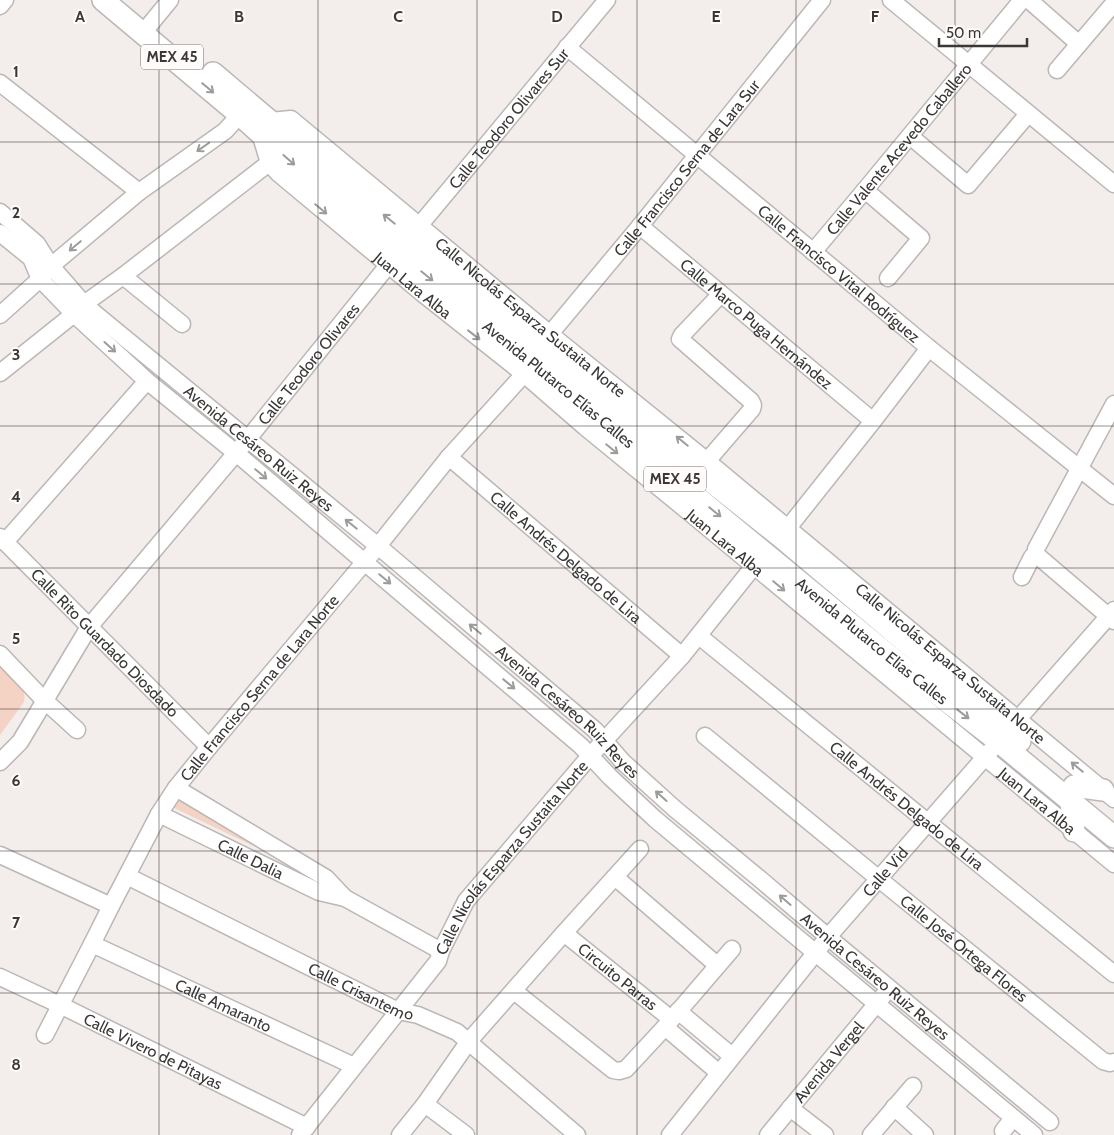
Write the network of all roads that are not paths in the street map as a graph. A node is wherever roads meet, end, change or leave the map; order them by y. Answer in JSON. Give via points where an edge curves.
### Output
{"nodes":[{"id":1,"x":5,"y":0,"type":"edge"},
{"id":2,"x":103,"y":0,"type":"edge"},
{"id":3,"x":126,"y":0,"type":"edge"},
{"id":4,"x":170,"y":0,"type":"edge"},
{"id":5,"x":607,"y":0,"type":"edge"},
{"id":6,"x":822,"y":0,"type":"edge"},
{"id":7,"x":891,"y":0,"type":"edge"},
{"id":8,"x":1022,"y":0,"type":"edge"},
{"id":9,"x":1029,"y":0,"type":"edge"},
{"id":10,"x":1114,"y":3,"type":"edge"},
{"id":11,"x":0,"y":6,"type":"edge"},
{"id":12,"x":148,"y":27,"type":"junction"},
{"id":13,"x":1079,"y":44,"type":"junction"},
{"id":14,"x":567,"y":48,"type":"junction"},
{"id":15,"x":968,"y":65,"type":"junction"},
{"id":16,"x":1057,"y":70,"type":"dead end"},
{"id":17,"x":0,"y":83,"type":"edge"},
{"id":18,"x":245,"y":110,"type":"junction"},
{"id":19,"x":1028,"y":114,"type":"junction"},
{"id":20,"x":265,"y":127,"type":"junction"},
{"id":21,"x":910,"y":136,"type":"junction"},
{"id":22,"x":698,"y":155,"type":"junction"},
{"id":23,"x":269,"y":163,"type":"junction"},
{"id":24,"x":1114,"y":184,"type":"edge"},
{"id":25,"x":865,"y":190,"type":"junction"},
{"id":26,"x":139,"y":192,"type":"junction"},
{"id":27,"x":0,"y":212,"type":"edge"},
{"id":28,"x":640,"y":226,"type":"junction"},
{"id":29,"x":0,"y":233,"type":"edge"},
{"id":30,"x":405,"y":246,"type":"junction"},
{"id":31,"x":813,"y":252,"type":"junction"},
{"id":32,"x":51,"y":266,"type":"junction"},
{"id":33,"x":123,"y":276,"type":"junction"},
{"id":34,"x":888,"y":278,"type":"dead end"},
{"id":35,"x":40,"y":279,"type":"junction"},
{"id":36,"x":720,"y":294,"type":"junction"},
{"id":37,"x":79,"y":309,"type":"junction"},
{"id":38,"x":0,"y":315,"type":"edge"},
{"id":39,"x":182,"y":324,"type":"dead end"},
{"id":40,"x":550,"y":334,"type":"junction"},
{"id":41,"x":930,"y":348,"type":"junction"},
{"id":42,"x":0,"y":373,"type":"edge"},
{"id":43,"x":524,"y":374,"type":"junction"},
{"id":44,"x":147,"y":380,"type":"junction"},
{"id":45,"x":629,"y":398,"type":"junction"},
{"id":46,"x":1114,"y":404,"type":"edge"},
{"id":47,"x":595,"y":412,"type":"junction"},
{"id":48,"x":873,"y":421,"type":"junction"},
{"id":49,"x":247,"y":440,"type":"junction"},
{"id":50,"x":236,"y":453,"type":"junction"},
{"id":51,"x":449,"y":457,"type":"junction"},
{"id":52,"x":706,"y":465,"type":"junction"},
{"id":53,"x":1079,"y":468,"type":"junction"},
{"id":54,"x":690,"y":491,"type":"junction"},
{"id":55,"x":1114,"y":496,"type":"edge"},
{"id":56,"x":690,"y":513,"type":"junction"},
{"id":57,"x":788,"y":528,"type":"junction"},
{"id":58,"x":2,"y":540,"type":"edge"},
{"id":59,"x":378,"y":546,"type":"junction"},
{"id":60,"x":1036,"y":554,"type":"junction"},
{"id":61,"x":364,"y":562,"type":"junction"},
{"id":62,"x":754,"y":566,"type":"junction"},
{"id":63,"x":1022,"y":578,"type":"dead end"},
{"id":64,"x":1112,"y":616,"type":"edge"},
{"id":65,"x":89,"y":627,"type":"junction"},
{"id":66,"x":917,"y":634,"type":"junction"},
{"id":67,"x":699,"y":636,"type":"junction"},
{"id":68,"x":0,"y":654,"type":"edge"},
{"id":69,"x":682,"y":656,"type":"junction"},
{"id":70,"x":927,"y":660,"type":"junction"},
{"id":71,"x":908,"y":671,"type":"junction"},
{"id":72,"x":886,"y":675,"type":"junction"},
{"id":73,"x":44,"y":700,"type":"junction"},
{"id":74,"x":76,"y":730,"type":"dead end"},
{"id":75,"x":705,"y":736,"type":"dead end"},
{"id":76,"x":1002,"y":737,"type":"junction"},
{"id":77,"x":604,"y":740,"type":"junction"},
{"id":78,"x":209,"y":747,"type":"junction"},
{"id":79,"x":590,"y":756,"type":"junction"},
{"id":80,"x":0,"y":762,"type":"edge"},
{"id":81,"x":176,"y":788,"type":"junction"},
{"id":82,"x":1072,"y":794,"type":"junction"},
{"id":83,"x":1109,"y":794,"type":"edge"},
{"id":84,"x":159,"y":814,"type":"junction"},
{"id":85,"x":1114,"y":819,"type":"edge"},
{"id":86,"x":928,"y":822,"type":"junction"},
{"id":87,"x":1074,"y":831,"type":"junction"},
{"id":88,"x":1114,"y":837,"type":"edge"},
{"id":89,"x":640,"y":849,"type":"dead end"},
{"id":90,"x":0,"y":854,"type":"edge"},
{"id":91,"x":1114,"y":864,"type":"edge"},
{"id":92,"x":127,"y":876,"type":"junction"},
{"id":93,"x":615,"y":877,"type":"junction"},
{"id":94,"x":879,"y":879,"type":"junction"},
{"id":95,"x":345,"y":898,"type":"junction"},
{"id":96,"x":111,"y":906,"type":"junction"},
{"id":97,"x":564,"y":933,"type":"junction"},
{"id":98,"x":828,"y":937,"type":"junction"},
{"id":99,"x":92,"y":944,"type":"junction"},
{"id":100,"x":732,"y":949,"type":"dead end"},
{"id":101,"x":442,"y":951,"type":"junction"},
{"id":102,"x":816,"y":953,"type":"junction"},
{"id":103,"x":717,"y":965,"type":"junction"},
{"id":104,"x":1114,"y":974,"type":"edge"},
{"id":105,"x":0,"y":977,"type":"edge"},
{"id":106,"x":889,"y":988,"type":"junction"},
{"id":107,"x":514,"y":990,"type":"junction"},
{"id":108,"x":877,"y":1004,"type":"junction"},
{"id":109,"x":60,"y":1005,"type":"junction"},
{"id":110,"x":398,"y":1010,"type":"junction"},
{"id":111,"x":671,"y":1019,"type":"junction"},
{"id":112,"x":45,"y":1035,"type":"dead end"},
{"id":113,"x":469,"y":1041,"type":"junction"},
{"id":114,"x":732,"y":1056,"type":"junction"},
{"id":115,"x":1112,"y":1063,"type":"edge"},
{"id":116,"x":354,"y":1066,"type":"junction"},
{"id":117,"x":718,"y":1073,"type":"junction"},
{"id":118,"x":912,"y":1086,"type":"dead end"},
{"id":119,"x":425,"y":1104,"type":"junction"},
{"id":120,"x":790,"y":1108,"type":"junction"},
{"id":121,"x":894,"y":1108,"type":"junction"},
{"id":122,"x":1013,"y":1118,"type":"junction"},
{"id":123,"x":1050,"y":1122,"type":"dead end"},
{"id":124,"x":304,"y":1131,"type":"edge"},
{"id":125,"x":1003,"y":1131,"type":"dead end"},
{"id":126,"x":774,"y":1133,"type":"edge"},
{"id":127,"x":400,"y":1135,"type":"edge"},
{"id":128,"x":466,"y":1135,"type":"edge"},
{"id":129,"x":577,"y":1135,"type":"edge"},
{"id":130,"x":670,"y":1135,"type":"edge"},
{"id":131,"x":824,"y":1135,"type":"edge"},
{"id":132,"x":871,"y":1135,"type":"edge"},
{"id":133,"x":924,"y":1135,"type":"edge"},
{"id":134,"x":1034,"y":1135,"type":"edge"}],
"edges":[{"from":1,"to":11,"type":"street"},
{"from":2,"to":12,"type":"main road","name":"Avenida Plutarco Elías Calles","number":"MEX 45"},
{"from":3,"to":12,"type":"main road","name":"Avenida Plutarco Elías Calles","number":"MEX 45"},
{"from":4,"to":12,"type":"street"},
{"from":5,"to":14,"type":"street","name":"Calle Teodoro Olivares Sur"},
{"from":6,"to":22,"type":"street","name":"Calle Francisco Serna de Lara Sur"},
{"from":7,"to":15,"type":"street"},
{"from":8,"to":15,"type":"street","name":"Calle Valente Acevedo Caballero"},
{"from":9,"to":13,"type":"street"},
{"from":10,"to":13,"type":"street"},
{"from":12,"to":18,"type":"main road","name":"Avenida Plutarco Elías Calles","number":"MEX 45"},
{"from":13,"to":16,"type":"street"},
{"from":14,"to":22,"type":"street","name":"Calle Francisco Vital Rodríguez"},
{"from":14,"to":30,"type":"street","name":"Calle Teodoro Olivares Sur"},
{"from":15,"to":19,"type":"street"},
{"from":15,"to":21,"type":"street","name":"Calle Valente Acevedo Caballero"},
{"from":17,"to":26,"type":"street"},
{"from":18,"to":20,"type":"main road","name":"Avenida Plutarco Elías Calles","number":"MEX 45"},
{"from":18,"to":26,"type":"street","one_way":true,"via":[[225,131]]},
{"from":19,"to":21,"type":"street","via":[[968,185]]},
{"from":19,"to":24,"type":"street"},
{"from":20,"to":23,"type":"street","name":"Juan Lara Alba"},
{"from":20,"to":30,"type":"main road","name":"Avenida Plutarco Elías Calles","number":"MEX 45","via":[[277,150],[314,182]]},
{"from":30,"to":20,"type":"street","name":"Calle Nicolás Esparza Sustaita Norte","one_way":true,"via":[[291,119]]},
{"from":21,"to":25,"type":"street","name":"Calle Valente Acevedo Caballero"},
{"from":22,"to":28,"type":"street","name":"Calle Francisco Serna de Lara Sur"},
{"from":22,"to":31,"type":"street","name":"Calle Francisco Vital Rodríguez"},
{"from":23,"to":30,"type":"street","name":"Juan Lara Alba","one_way":true,"via":[[278,173]]},
{"from":23,"to":33,"type":"street"},
{"from":25,"to":31,"type":"street","name":"Calle Valente Acevedo Caballero"},
{"from":25,"to":34,"type":"street","via":[[921,238]]},
{"from":26,"to":32,"type":"street","one_way":true},
{"from":27,"to":32,"type":"street","via":[[37,244]]},
{"from":28,"to":36,"type":"street","name":"Calle Marco Puga Hernández"},
{"from":28,"to":40,"type":"street","name":"Calle Francisco Serna de Lara Sur"},
{"from":29,"to":35,"type":"street","via":[[31,258]]},
{"from":30,"to":40,"type":"street","name":"Calle Nicolás Esparza Sustaita Norte"},
{"from":30,"to":43,"type":"street","name":"Juan Lara Alba","one_way":true,"via":[[422,293]]},
{"from":30,"to":47,"type":"main road","name":"Avenida Plutarco Elías Calles","number":"MEX 45"},
{"from":30,"to":49,"type":"street","name":"Calle Teodoro Olivares"},
{"from":31,"to":41,"type":"street","name":"Calle Francisco Vital Rodríguez"},
{"from":32,"to":35,"type":"street"},
{"from":32,"to":37,"type":"street"},
{"from":33,"to":37,"type":"street"},
{"from":33,"to":39,"type":"street"},
{"from":35,"to":37,"type":"street"},
{"from":35,"to":38,"type":"street"},
{"from":36,"to":48,"type":"street","name":"Calle Marco Puga Hernández"},
{"from":36,"to":52,"type":"street","via":[[680,339],[753,405]]},
{"from":37,"to":42,"type":"street"},
{"from":37,"to":44,"type":"street","name":"Avenida Cesáreo Ruiz Reyes","one_way":true},
{"from":37,"to":49,"type":"street","name":"Avenida Cesáreo Ruiz Reyes"},
{"from":40,"to":45,"type":"street","name":"Calle Nicolás Esparza Sustaita Norte"},
{"from":41,"to":48,"type":"street"},
{"from":41,"to":53,"type":"street","name":"Calle Francisco Vital Rodríguez"},
{"from":43,"to":47,"type":"street","name":"Juan Lara Alba"},
{"from":43,"to":51,"type":"street","name":"Calle Francisco Serna de Lara Norte"},
{"from":44,"to":50,"type":"street","name":"Avenida Cesáreo Ruiz Reyes"},
{"from":44,"to":58,"type":"street"},
{"from":45,"to":47,"type":"main road"},
{"from":52,"to":45,"type":"street","name":"Calle Nicolás Esparza Sustaita Norte","one_way":true},
{"from":46,"to":53,"type":"street"},
{"from":47,"to":52,"type":"main road","name":"Avenida Plutarco Elías Calles","number":"MEX 45"},
{"from":47,"to":54,"type":"main road","name":"Avenida Plutarco Elías Calles","number":"MEX 45"},
{"from":47,"to":56,"type":"street","name":"Juan Lara Alba","one_way":true},
{"from":48,"to":57,"type":"street"},
{"from":49,"to":50,"type":"street","name":"Calle Teodoro Olivares"},
{"from":59,"to":49,"type":"street","name":"Avenida Cesáreo Ruiz Reyes","one_way":true},
{"from":50,"to":61,"type":"street","name":"Avenida Cesáreo Ruiz Reyes","one_way":true},
{"from":50,"to":65,"type":"street","name":"Calle Teodoro Olivares"},
{"from":51,"to":59,"type":"street","name":"Calle Francisco Serna de Lara Norte"},
{"from":51,"to":69,"type":"street","name":"Calle Andrés Delgado de Lira"},
{"from":52,"to":57,"type":"street","name":"Calle Nicolás Esparza Sustaita Norte"},
{"from":52,"to":70,"type":"main road","name":"Avenida Plutarco Elías Calles","number":"MEX 45","via":[[781,537]]},
{"from":53,"to":55,"type":"street","name":"Calle Francisco Vital Rodríguez"},
{"from":53,"to":60,"type":"street"},
{"from":54,"to":56,"type":"main road"},
{"from":54,"to":71,"type":"main road","name":"Avenida Plutarco Elías Calles","number":"MEX 45","one_way":true},
{"from":56,"to":62,"type":"street","name":"Juan Lara Alba"},
{"from":57,"to":66,"type":"street","name":"Calle Nicolás Esparza Sustaita Norte"},
{"from":58,"to":65,"type":"street","name":"Calle Rito Guardado Diosdado"},
{"from":59,"to":61,"type":"street","name":"Calle Francisco Serna de Lara Norte"},
{"from":77,"to":59,"type":"street","name":"Avenida Cesáreo Ruiz Reyes","one_way":true},
{"from":60,"to":63,"type":"street"},
{"from":60,"to":64,"type":"street"},
{"from":61,"to":78,"type":"street","name":"Calle Francisco Serna de Lara Norte"},
{"from":61,"to":79,"type":"street","name":"Avenida Cesáreo Ruiz Reyes","one_way":true},
{"from":62,"to":67,"type":"street","name":"Calle Nicolás Esparza Sustaita Norte"},
{"from":62,"to":72,"type":"street","name":"Juan Lara Alba","one_way":true},
{"from":64,"to":76,"type":"street","name":"Calle Vid"},
{"from":65,"to":73,"type":"street","name":"Calle Teodoro Olivares"},
{"from":65,"to":78,"type":"street","name":"Calle Rito Guardado Diosdado"},
{"from":66,"to":70,"type":"main road"},
{"from":66,"to":76,"type":"street","name":"Calle Nicolás Esparza Sustaita Norte"},
{"from":67,"to":69,"type":"street","name":"Calle Nicolás Esparza Sustaita Norte"},
{"from":67,"to":86,"type":"street","name":"Calle Andrés Delgado de Lira"},
{"from":68,"to":73,"type":"street"},
{"from":69,"to":77,"type":"street","name":"Calle Nicolás Esparza Sustaita Norte"},
{"from":70,"to":76,"type":"main road","name":"Avenida Plutarco Elías Calles","number":"MEX 45"},
{"from":71,"to":72,"type":"main road"},
{"from":71,"to":76,"type":"main road","name":"Avenida Plutarco Elías Calles","number":"MEX 45","one_way":true},
{"from":72,"to":76,"type":"street","name":"Juan Lara Alba"},
{"from":73,"to":74,"type":"street"},
{"from":73,"to":80,"type":"street","name":"Calle Teodoro Olivares","via":[[20,742]]},
{"from":75,"to":94,"type":"street","name":"Calle José Ortega Flores"},
{"from":76,"to":82,"type":"main road","name":"Avenida Plutarco Elías Calles","number":"MEX 45"},
{"from":83,"to":76,"type":"street","name":"Calle Nicolás Esparza Sustaita Norte","one_way":true},
{"from":76,"to":86,"type":"street","name":"Calle Vid"},
{"from":76,"to":87,"type":"street","name":"Juan Lara Alba"},
{"from":77,"to":79,"type":"street","name":"Calle Nicolás Esparza Sustaita Norte"},
{"from":98,"to":77,"type":"street","name":"Avenida Cesáreo Ruiz Reyes","one_way":true,"via":[[675,809]]},
{"from":78,"to":81,"type":"street","name":"Calle Francisco Serna de Lara Norte"},
{"from":79,"to":101,"type":"street","name":"Calle Nicolás Esparza Sustaita Norte","via":[[466,901]]},
{"from":79,"to":102,"type":"street","name":"Avenida Cesáreo Ruiz Reyes","via":[[655,819]]},
{"from":81,"to":84,"type":"street","name":"Calle Francisco Serna de Lara Norte"},
{"from":81,"to":95,"type":"street","name":"Calle Dalia","via":[[326,878]]},
{"from":82,"to":83,"type":"main road"},
{"from":82,"to":85,"type":"main road","name":"Avenida Plutarco Elías Calles","number":"MEX 45"},
{"from":82,"to":87,"type":"main road"},
{"from":82,"to":88,"type":"main road","name":"Avenida Plutarco Elías Calles","number":"MEX 45"},
{"from":84,"to":92,"type":"street","name":"Calle Francisco Serna de Lara Norte"},
{"from":84,"to":95,"type":"street","name":"Calle Dalia","via":[[320,892]]},
{"from":86,"to":94,"type":"street","name":"Calle Vid"},
{"from":86,"to":104,"type":"street","name":"Calle Andrés Delgado de Lira"},
{"from":87,"to":91,"type":"street","name":"Juan Lara Alba"},
{"from":89,"to":93,"type":"street","name":"Circuito Parras"},
{"from":90,"to":96,"type":"street"},
{"from":92,"to":96,"type":"street","name":"Calle Francisco Serna de Lara Norte"},
{"from":92,"to":110,"type":"street","name":"Calle Crisantemo"},
{"from":93,"to":97,"type":"street","name":"Circuito Parras"},
{"from":93,"to":103,"type":"street"},
{"from":94,"to":98,"type":"street","name":"Calle Vid"},
{"from":94,"to":115,"type":"street","name":"Calle José Ortega Flores","via":[[1103,1061]]},
{"from":95,"to":101,"type":"street","name":"Calle Dalia"},
{"from":96,"to":99,"type":"street","name":"Calle Francisco Serna de Lara Norte"},
{"from":97,"to":107,"type":"street","name":"Circuito Parras"},
{"from":97,"to":111,"type":"street","name":"Circuito Parras"},
{"from":98,"to":102,"type":"street","name":"Calle Vid"},
{"from":98,"to":106,"type":"street","name":"Avenida Cesáreo Ruiz Reyes"},
{"from":99,"to":109,"type":"street","name":"Calle Francisco Serna de Lara Norte"},
{"from":99,"to":116,"type":"street","name":"Calle Amaranto"},
{"from":100,"to":103,"type":"street","name":"Circuito Parras"},
{"from":101,"to":110,"type":"street","name":"Calle Nicolás Esparza Sustaita Norte"},
{"from":102,"to":108,"type":"street","name":"Avenida Cesáreo Ruiz Reyes"},
{"from":102,"to":114,"type":"street","name":"Calle Vid"},
{"from":103,"to":111,"type":"street","name":"Circuito Parras"},
{"from":105,"to":109,"type":"street","name":"Calle Vivero de Pitayas"},
{"from":106,"to":108,"type":"street","name":"Avenida Vergel"},
{"from":106,"to":123,"type":"street","name":"Avenida Cesáreo Ruiz Reyes"},
{"from":107,"to":111,"type":"street","name":"Circuito Parras","via":[[616,1071],[626,1069]]},
{"from":107,"to":113,"type":"street","name":"Circuito Parras"},
{"from":108,"to":120,"type":"street","name":"Avenida Vergel"},
{"from":108,"to":122,"type":"street","name":"Avenida Cesáreo Ruiz Reyes"},
{"from":109,"to":112,"type":"street","name":"Calle Francisco Serna de Lara Norte"},
{"from":109,"to":124,"type":"street","name":"Calle Vivero de Pitayas"},
{"from":110,"to":113,"type":"street","name":"Calle Crisantemo","via":[[457,1032]]},
{"from":110,"to":116,"type":"street","name":"Calle Nicolás Esparza Sustaita Norte"},
{"from":111,"to":114,"type":"street","name":"Circuito Parras"},
{"from":111,"to":117,"type":"street","name":"Circuito Parras"},
{"from":113,"to":119,"type":"street","name":"Circuito Parras"},
{"from":113,"to":129,"type":"street","name":"Calle Crisantemo"},
{"from":114,"to":117,"type":"street","name":"Calle Vid"},
{"from":116,"to":124,"type":"street","name":"Calle Nicolás Esparza Sustaita Norte"},
{"from":117,"to":130,"type":"street","name":"Calle Vid"},
{"from":118,"to":121,"type":"street"},
{"from":119,"to":127,"type":"street","name":"Circuito Parras"},
{"from":119,"to":128,"type":"street"},
{"from":120,"to":126,"type":"street","name":"Avenida Vergel"},
{"from":120,"to":131,"type":"street"},
{"from":121,"to":132,"type":"street"},
{"from":121,"to":133,"type":"street"},
{"from":122,"to":125,"type":"street"},
{"from":122,"to":134,"type":"street","name":"Avenida Cesáreo Ruiz Reyes"}]}
